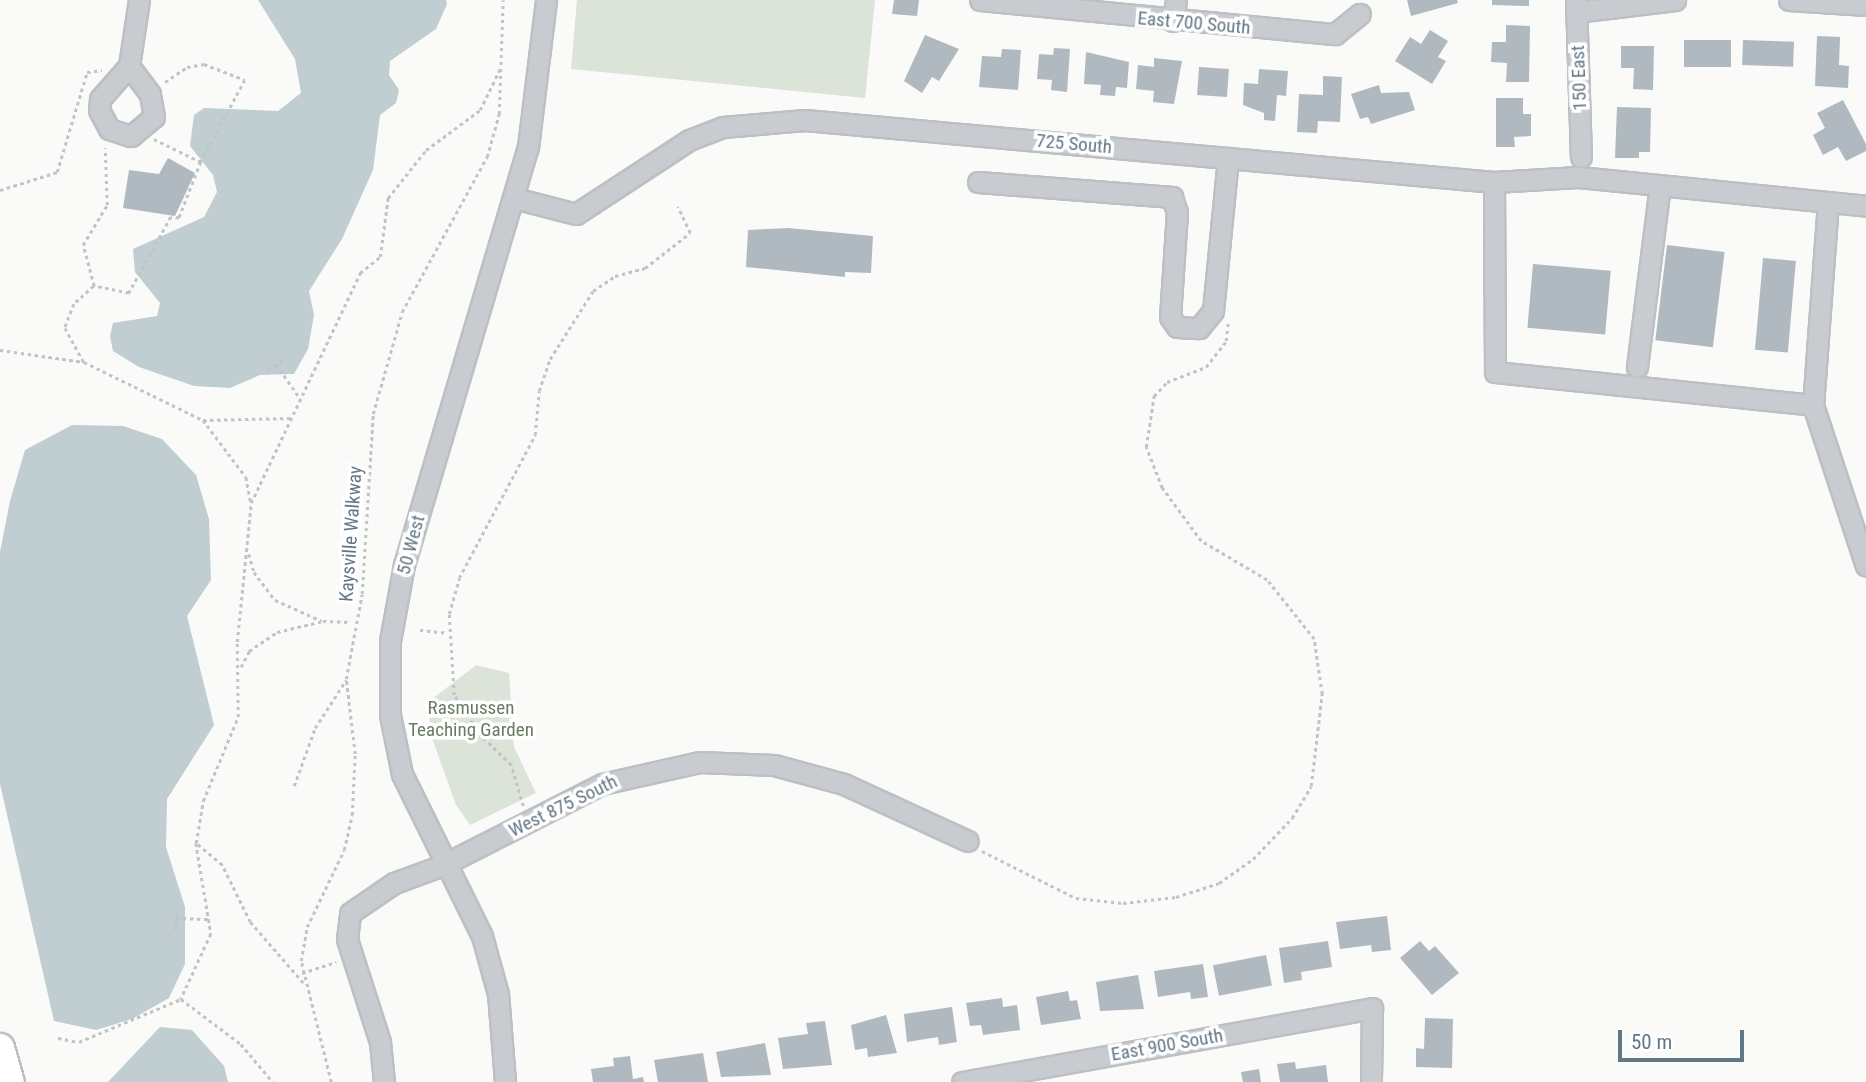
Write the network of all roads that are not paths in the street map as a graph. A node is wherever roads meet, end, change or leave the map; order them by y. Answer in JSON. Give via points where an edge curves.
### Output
{"nodes":[{"id":1,"x":139,"y":0,"type":"edge"},
{"id":2,"x":546,"y":0,"type":"edge"},
{"id":3,"x":1176,"y":0,"type":"edge"},
{"id":4,"x":1675,"y":0,"type":"edge"},
{"id":5,"x":1789,"y":0,"type":"edge"},
{"id":6,"x":980,"y":2,"type":"edge"},
{"id":7,"x":1866,"y":5,"type":"edge"},
{"id":8,"x":1576,"y":6,"type":"edge"},
{"id":9,"x":1360,"y":14,"type":"dead end"},
{"id":10,"x":1173,"y":21,"type":"junction"},
{"id":11,"x":129,"y":66,"type":"junction"},
{"id":12,"x":1581,"y":157,"type":"dead end"},
{"id":13,"x":1228,"y":158,"type":"junction"},
{"id":14,"x":978,"y":182,"type":"dead end"},
{"id":15,"x":1494,"y":182,"type":"junction"},
{"id":16,"x":1660,"y":185,"type":"junction"},
{"id":17,"x":514,"y":198,"type":"junction"},
{"id":18,"x":1828,"y":202,"type":"junction"},
{"id":19,"x":1866,"y":206,"type":"edge"},
{"id":20,"x":1637,"y":367,"type":"dead end"},
{"id":21,"x":1813,"y":405,"type":"junction"},
{"id":22,"x":1866,"y":566,"type":"edge"},
{"id":23,"x":968,"y":841,"type":"road end"},
{"id":24,"x":443,"y":865,"type":"junction"},
{"id":25,"x":0,"y":1048,"type":"edge"},
{"id":26,"x":10,"y":1082,"type":"edge"},
{"id":27,"x":384,"y":1082,"type":"edge"},
{"id":28,"x":505,"y":1082,"type":"edge"},
{"id":29,"x":962,"y":1082,"type":"edge"},
{"id":30,"x":1371,"y":1082,"type":"edge"}],
"edges":[{"from":1,"to":11,"type":"street"},
{"from":2,"to":17,"type":"street","name":"50 West","via":[[537,96]]},
{"from":3,"to":10,"type":"street"},
{"from":4,"to":8,"type":"street"},
{"from":5,"to":7,"type":"street"},
{"from":6,"to":10,"type":"street","name":"East 700 South"},
{"from":8,"to":12,"type":"street","name":"150 East"},
{"from":9,"to":10,"type":"street","name":"East 700 South","via":[[1335,34]]},
{"from":11,"to":11,"type":"street","via":[[100,99],[109,129],[131,136],[154,117],[150,94]]},
{"from":13,"to":14,"type":"street","via":[[1214,303],[1205,326],[1177,327],[1170,317],[1177,212],[1168,195]]},
{"from":13,"to":15,"type":"street","name":"725 South"},
{"from":13,"to":17,"type":"street","name":"725 South","via":[[806,120],[762,121],[689,140],[576,214]]},
{"from":15,"to":16,"type":"street","name":"725 South","via":[[1540,176]]},
{"from":15,"to":21,"type":"street","via":[[1495,372]]},
{"from":16,"to":18,"type":"street","name":"725 South"},
{"from":16,"to":20,"type":"street"},
{"from":17,"to":24,"type":"street","name":"50 West","via":[[404,565],[390,641],[390,715],[402,774]]},
{"from":18,"to":19,"type":"street","name":"725 South"},
{"from":18,"to":21,"type":"street"},
{"from":21,"to":22,"type":"street"},
{"from":23,"to":24,"type":"street","name":"West 875 South","via":[[820,776],[732,761],[635,773]]},
{"from":24,"to":27,"type":"street","name":"West 875 South","via":[[394,883],[350,914],[345,926],[380,1042]]},
{"from":24,"to":28,"type":"street","name":"50 West","via":[[482,936],[498,993]]},
{"from":25,"to":26,"type":"highway"},
{"from":29,"to":30,"type":"street","name":"East 900 South","via":[[1372,1007]]}]}
